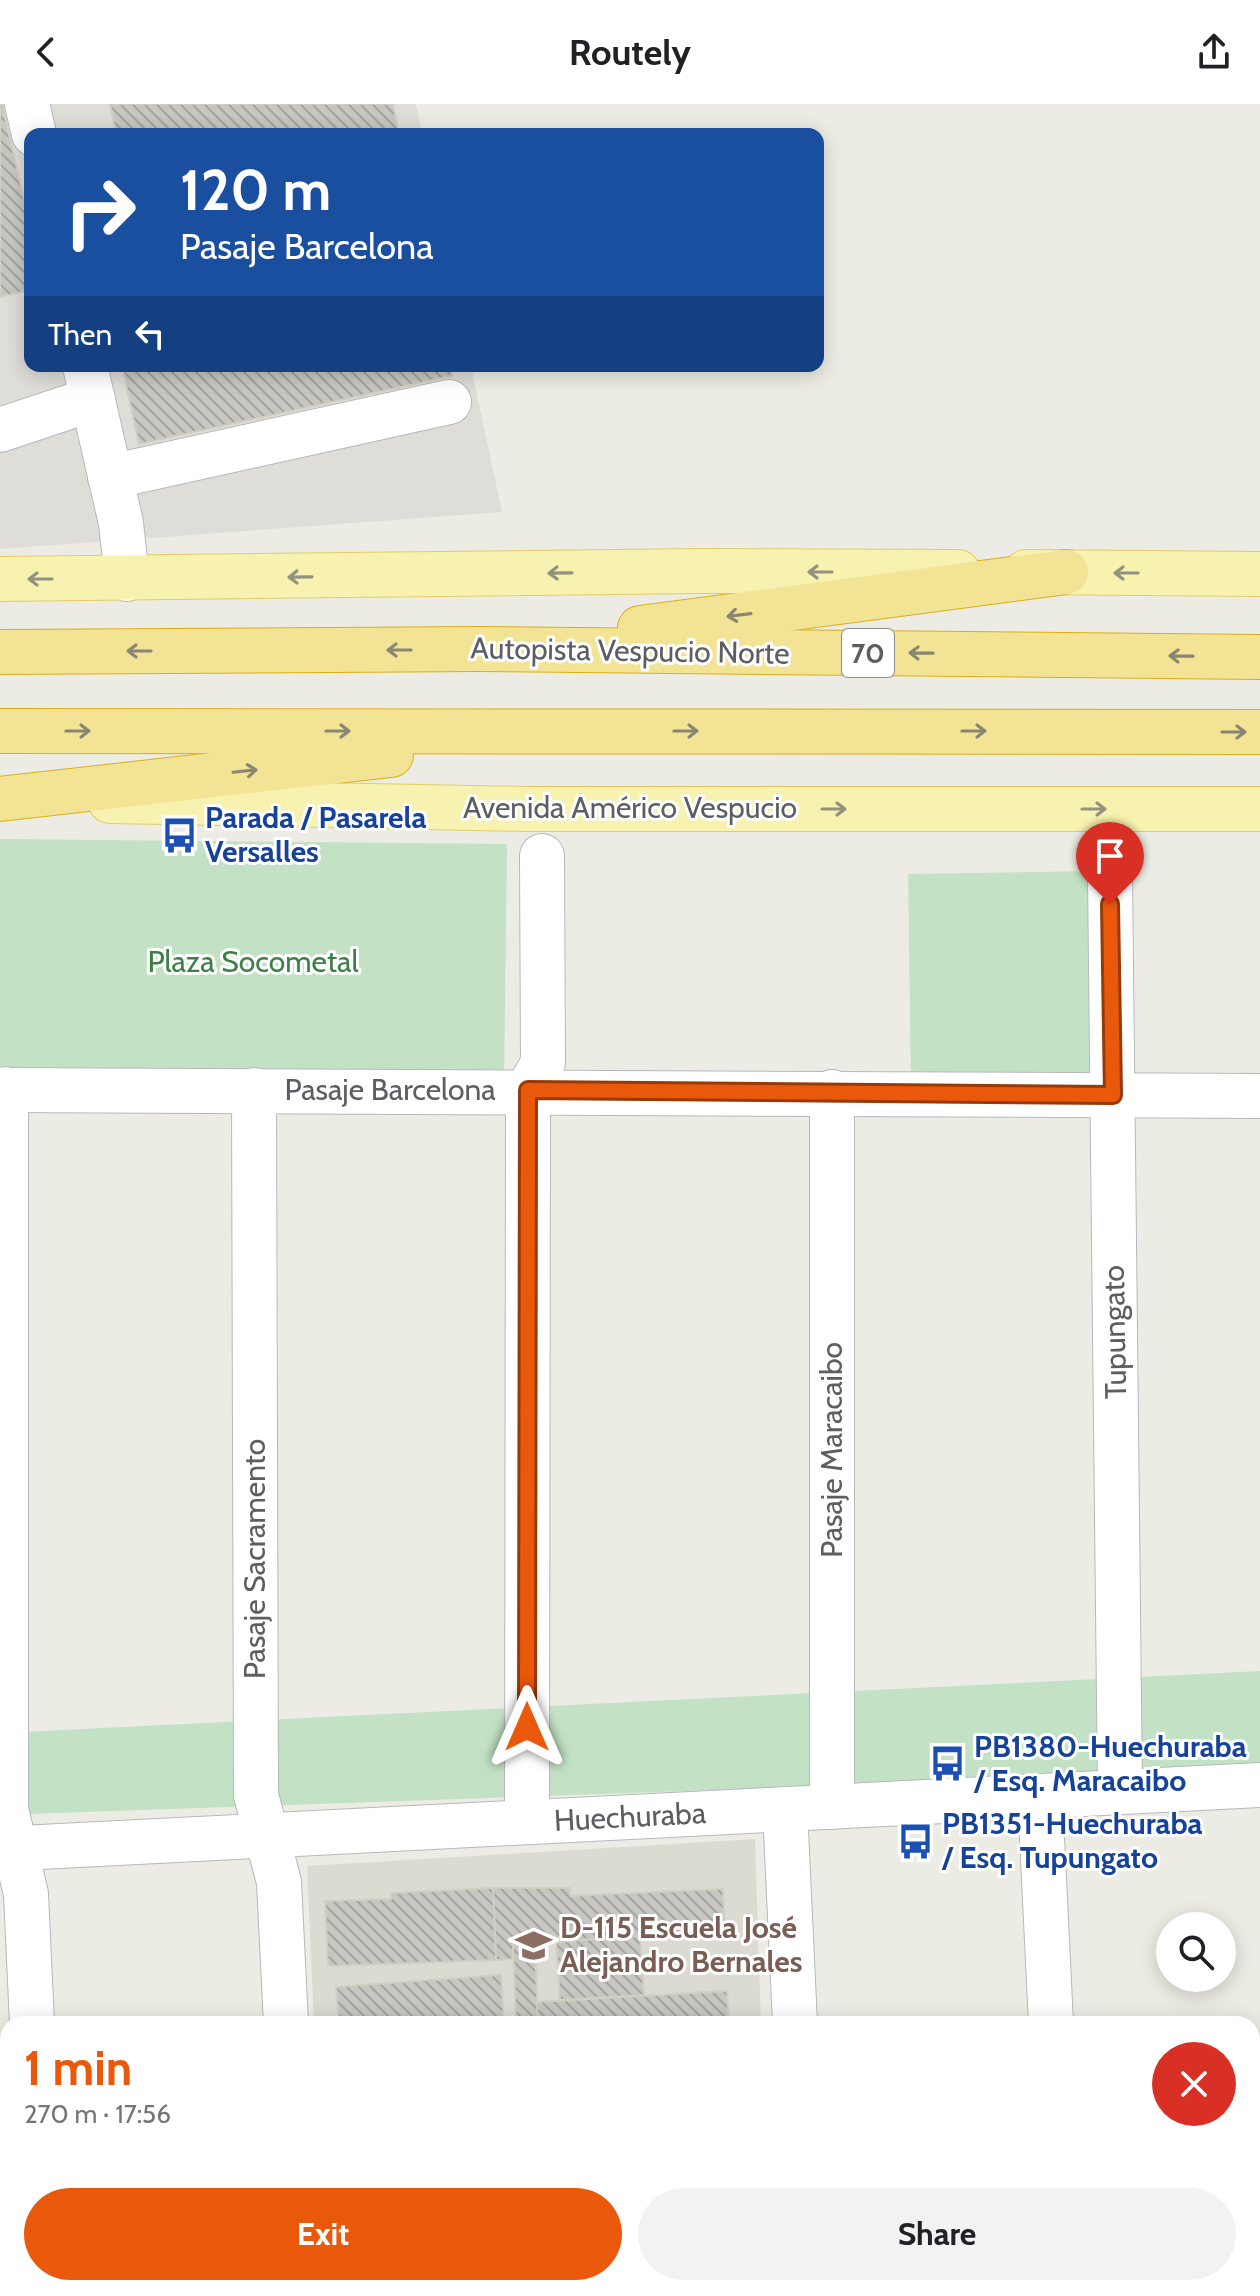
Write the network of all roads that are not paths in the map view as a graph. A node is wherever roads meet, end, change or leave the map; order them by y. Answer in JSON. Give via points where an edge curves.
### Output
{"nodes":[{"id":1,"x":27,"y":104,"type":"edge"},
{"id":2,"x":33,"y":128,"type":"edge"},
{"id":3,"x":89,"y":382,"type":"edge"},
{"id":4,"x":449,"y":402,"type":"dead end"},
{"id":5,"x":0,"y":430,"type":"edge"},
{"id":6,"x":110,"y":477,"type":"junction"},
{"id":7,"x":1066,"y":572,"type":"junction"},
{"id":8,"x":1260,"y":574,"type":"edge"},
{"id":9,"x":0,"y":579,"type":"edge"},
{"id":10,"x":127,"y":579,"type":"junction"},
{"id":11,"x":477,"y":649,"type":"junction"},
{"id":12,"x":0,"y":652,"type":"edge"},
{"id":13,"x":1260,"y":657,"type":"edge"},
{"id":14,"x":0,"y":731,"type":"edge"},
{"id":15,"x":608,"y":731,"type":"junction"},
{"id":16,"x":1260,"y":732,"type":"edge"},
{"id":17,"x":0,"y":799,"type":"edge"},
{"id":18,"x":1260,"y":809,"type":"edge"},
{"id":19,"x":542,"y":856,"type":"dead end"},
{"id":20,"x":1110,"y":873,"type":"dead end"},
{"id":21,"x":3,"y":1090,"type":"edge"},
{"id":22,"x":254,"y":1090,"type":"junction"},
{"id":23,"x":528,"y":1090,"type":"junction"},
{"id":24,"x":832,"y":1092,"type":"junction"},
{"id":25,"x":1113,"y":1095,"type":"junction"},
{"id":26,"x":1260,"y":1096,"type":"edge"},
{"id":27,"x":1260,"y":1785,"type":"edge"},
{"id":28,"x":1120,"y":1792,"type":"junction"},
{"id":29,"x":1040,"y":1796,"type":"junction"},
{"id":30,"x":832,"y":1807,"type":"junction"},
{"id":31,"x":785,"y":1809,"type":"junction"},
{"id":32,"x":527,"y":1822,"type":"junction"},
{"id":33,"x":266,"y":1835,"type":"junction"},
{"id":34,"x":8,"y":1849,"type":"edge"},
{"id":35,"x":32,"y":2016,"type":"edge"},
{"id":36,"x":286,"y":2016,"type":"edge"},
{"id":37,"x":795,"y":2016,"type":"edge"},
{"id":38,"x":1051,"y":2016,"type":"edge"}],
"edges":[{"from":1,"to":2,"type":"street"},
{"from":3,"to":5,"type":"street"},
{"from":3,"to":6,"type":"street"},
{"from":4,"to":6,"type":"street"},
{"from":6,"to":10,"type":"street"},
{"from":8,"to":7,"type":"main road","one_way":true},
{"from":7,"to":10,"type":"main road","one_way":true},
{"from":7,"to":11,"type":"highway","one_way":true},
{"from":10,"to":9,"type":"main road","one_way":true},
{"from":11,"to":12,"type":"highway","name":"Autopista Vespucio Norte","number":"70","one_way":true},
{"from":13,"to":11,"type":"highway","name":"Autopista Vespucio Norte","number":"70","one_way":true},
{"from":14,"to":15,"type":"highway","one_way":true},
{"from":15,"to":16,"type":"highway","one_way":true},
{"from":17,"to":15,"type":"highway","one_way":true},
{"from":17,"to":18,"type":"main road","name":"Avenida Américo Vespucio","one_way":true,"via":[[528,809]]},
{"from":19,"to":23,"type":"street","via":[[543,1063]]},
{"from":20,"to":25,"type":"street","name":"Tupungato"},
{"from":21,"to":22,"type":"street","name":"Pasaje Barcelona"},
{"from":21,"to":34,"type":"street"},
{"from":22,"to":23,"type":"street","name":"Pasaje Barcelona"},
{"from":22,"to":33,"type":"street","name":"Pasaje Sacramento","via":[[256,1795]]},
{"from":23,"to":24,"type":"street","name":"Pasaje Barcelona"},
{"from":23,"to":32,"type":"street"},
{"from":24,"to":25,"type":"street","name":"Pasaje Barcelona"},
{"from":24,"to":30,"type":"street","name":"Pasaje Maracaibo"},
{"from":25,"to":26,"type":"street","name":"Pasaje Barcelona"},
{"from":25,"to":28,"type":"street","name":"Tupungato"},
{"from":27,"to":28,"type":"street","name":"Huechuraba"},
{"from":28,"to":29,"type":"street","name":"Huechuraba"},
{"from":29,"to":30,"type":"street","name":"Huechuraba"},
{"from":29,"to":38,"type":"street"},
{"from":30,"to":31,"type":"street","name":"Huechuraba"},
{"from":31,"to":32,"type":"street","name":"Huechuraba"},
{"from":31,"to":37,"type":"street"},
{"from":32,"to":33,"type":"street","name":"Huechuraba"},
{"from":33,"to":34,"type":"street","name":"Huechuraba"},
{"from":33,"to":36,"type":"street","name":"Pasaje Sacramento","via":[[279,1882]]},
{"from":34,"to":35,"type":"street","via":[[26,1894]]}]}
